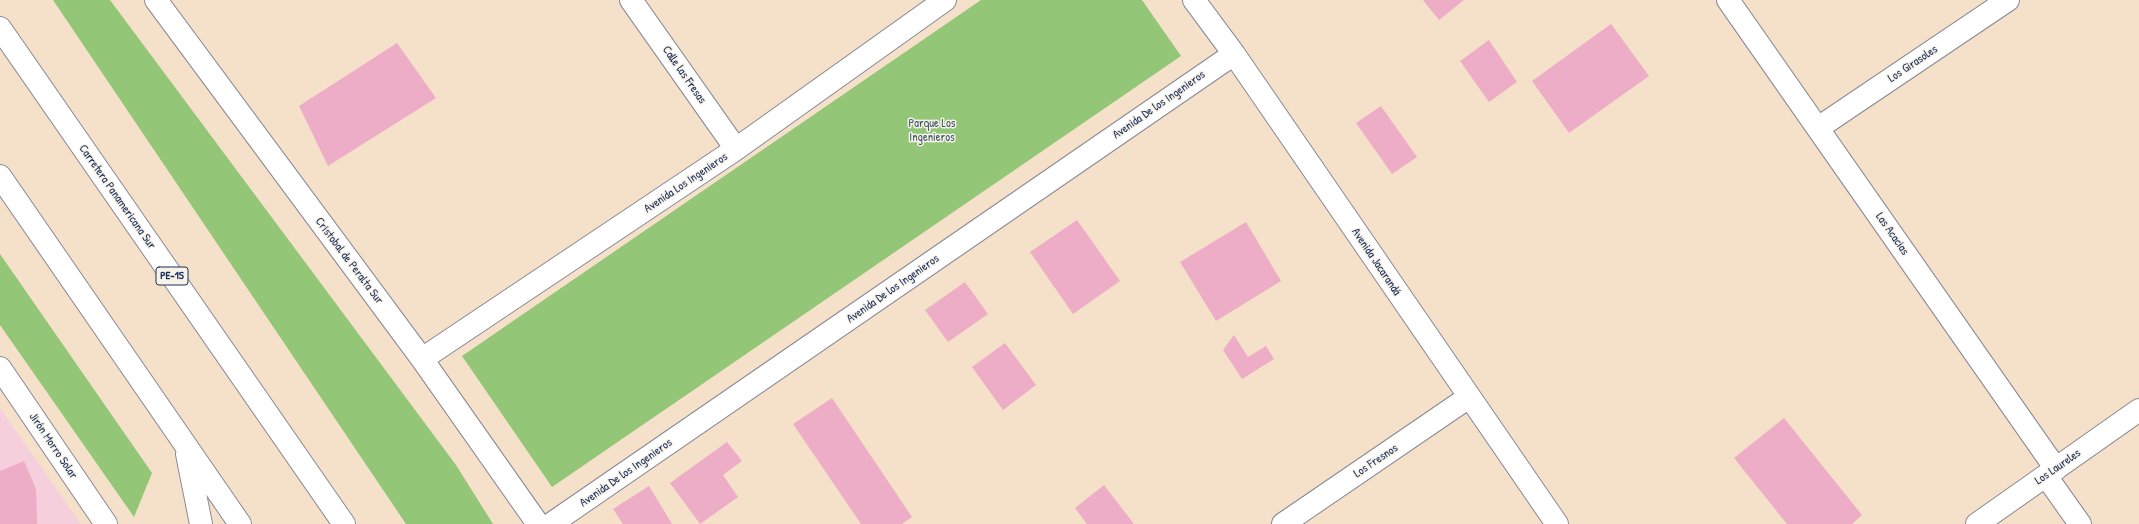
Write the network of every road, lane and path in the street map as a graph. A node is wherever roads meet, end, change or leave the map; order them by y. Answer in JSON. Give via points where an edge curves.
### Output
{"nodes":[{"id":1,"x":156,"y":0,"type":"edge"},
{"id":2,"x":631,"y":0,"type":"edge"},
{"id":3,"x":945,"y":0,"type":"edge"},
{"id":4,"x":1194,"y":0,"type":"edge"},
{"id":5,"x":1728,"y":0,"type":"edge"},
{"id":6,"x":2008,"y":0,"type":"edge"},
{"id":7,"x":0,"y":28,"type":"edge"},
{"id":8,"x":1234,"y":54,"type":"junction"},
{"id":9,"x":1818,"y":128,"type":"junction"},
{"id":10,"x":736,"y":149,"type":"junction"},
{"id":11,"x":0,"y":176,"type":"edge"},
{"id":12,"x":422,"y":359,"type":"junction"},
{"id":13,"x":0,"y":368,"type":"edge"},
{"id":14,"x":1469,"y":397,"type":"junction"},
{"id":15,"x":2139,"y":410,"type":"edge"},
{"id":16,"x":185,"y":445,"type":"junction"},
{"id":17,"x":2051,"y":472,"type":"junction"},
{"id":18,"x":106,"y":524,"type":"edge"},
{"id":19,"x":201,"y":524,"type":"edge"},
{"id":20,"x":240,"y":524,"type":"edge"},
{"id":21,"x":344,"y":524,"type":"edge"},
{"id":22,"x":538,"y":524,"type":"edge"},
{"id":23,"x":551,"y":524,"type":"edge"},
{"id":24,"x":1283,"y":524,"type":"edge"},
{"id":25,"x":1557,"y":524,"type":"edge"},
{"id":26,"x":1977,"y":524,"type":"edge"},
{"id":27,"x":2080,"y":524,"type":"edge"}],
"edges":[{"from":1,"to":12,"type":"main road","name":"Cristobal de Peralta Sur"},
{"from":2,"to":10,"type":"main road","name":"Calle las Fresas"},
{"from":3,"to":10,"type":"main road","name":"Avenida Los Ingenieros"},
{"from":4,"to":8,"type":"main road","name":"Avenida Jacarandá"},
{"from":5,"to":9,"type":"main road","name":"Las Acacias"},
{"from":6,"to":9,"type":"main road","name":"Los Girasoles"},
{"from":7,"to":21,"type":"main road","name":"Carretera Panamericana Sur","number":"PE-1S"},
{"from":8,"to":14,"type":"main road","name":"Avenida Jacarandá"},
{"from":8,"to":23,"type":"main road","name":"Avenida De los Ingenieros"},
{"from":9,"to":17,"type":"main road","name":"Las Acacias"},
{"from":10,"to":12,"type":"main road","name":"Avenida Los Ingenieros"},
{"from":11,"to":16,"type":"main road"},
{"from":12,"to":22,"type":"main road","name":"Cristobal de Peralta Sur"},
{"from":13,"to":18,"type":"main road","name":"Jirón Morro Solar"},
{"from":14,"to":24,"type":"main road","name":"Los Fresnos"},
{"from":14,"to":25,"type":"main road","name":"Avenida Jacarandá"},
{"from":15,"to":17,"type":"main road","name":"Los Laureles"},
{"from":16,"to":19,"type":"main road"},
{"from":16,"to":20,"type":"main road"},
{"from":17,"to":26,"type":"main road","name":"Los Laureles"},
{"from":17,"to":27,"type":"main road","name":"Las Acacias"}]}
